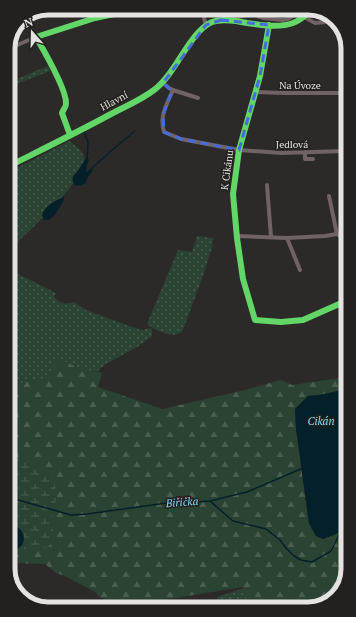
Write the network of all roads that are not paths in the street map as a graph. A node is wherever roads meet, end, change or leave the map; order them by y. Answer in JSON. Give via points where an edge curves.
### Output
{"nodes":[{"id":1,"x":109,"y":15,"type":"edge"},
{"id":2,"x":205,"y":15,"type":"edge"},
{"id":3,"x":247,"y":15,"type":"edge"},
{"id":4,"x":256,"y":15,"type":"edge"},
{"id":5,"x":295,"y":15,"type":"edge"},
{"id":6,"x":306,"y":15,"type":"edge"},
{"id":7,"x":259,"y":17,"type":"joint"},
{"id":8,"x":304,"y":17,"type":"junction"},
{"id":9,"x":231,"y":20,"type":"junction"},
{"id":10,"x":329,"y":22,"type":"edge"},
{"id":11,"x":206,"y":25,"type":"junction"},
{"id":12,"x":269,"y":25,"type":"junction"},
{"id":13,"x":36,"y":37,"type":"junction"},
{"id":14,"x":15,"y":46,"type":"edge"},
{"id":15,"x":163,"y":83,"type":"junction"},
{"id":16,"x":173,"y":90,"type":"junction"},
{"id":17,"x":255,"y":92,"type":"junction"},
{"id":18,"x":341,"y":93,"type":"edge"},
{"id":19,"x":198,"y":98,"type":"dead end"},
{"id":20,"x":70,"y":135,"type":"junction"},
{"id":21,"x":239,"y":150,"type":"junction"},
{"id":22,"x":341,"y":151,"type":"edge"},
{"id":23,"x":305,"y":152,"type":"junction"},
{"id":24,"x":313,"y":159,"type":"dead end"},
{"id":25,"x":15,"y":163,"type":"edge"},
{"id":26,"x":267,"y":185,"type":"dead end"},
{"id":27,"x":329,"y":196,"type":"dead end"},
{"id":28,"x":337,"y":234,"type":"junction"},
{"id":29,"x":341,"y":234,"type":"edge"},
{"id":30,"x":237,"y":236,"type":"junction"},
{"id":31,"x":271,"y":237,"type":"junction"},
{"id":32,"x":341,"y":237,"type":"edge"},
{"id":33,"x":287,"y":238,"type":"junction"},
{"id":34,"x":300,"y":270,"type":"dead end"},
{"id":35,"x":341,"y":303,"type":"edge"}],
"edges":[{"from":1,"to":13,"type":"street"},
{"from":2,"to":11,"type":"street"},
{"from":3,"to":9,"type":"street"},
{"from":4,"to":7,"type":"street"},
{"from":5,"to":7,"type":"street","via":[[283,20]]},
{"from":6,"to":8,"type":"street"},
{"from":8,"to":10,"type":"street","via":[[315,23]]},
{"from":8,"to":12,"type":"street","via":[[289,25]]},
{"from":9,"to":11,"type":"street"},
{"from":9,"to":12,"type":"street"},
{"from":11,"to":15,"type":"street","name":"Hlavní"},
{"from":12,"to":17,"type":"street","name":"K Cikánu"},
{"from":13,"to":14,"type":"street"},
{"from":13,"to":20,"type":"street","via":[[52,64],[65,96],[66,104],[62,113]]},
{"from":15,"to":16,"type":"street"},
{"from":15,"to":20,"type":"street","name":"Hlavní","via":[[150,93]]},
{"from":16,"to":19,"type":"street"},
{"from":16,"to":21,"type":"street","name":"Jedlová","via":[[163,115],[164,132]]},
{"from":17,"to":18,"type":"street","name":"Na Úvoze"},
{"from":17,"to":21,"type":"street","name":"K Cikánu"},
{"from":20,"to":25,"type":"street","name":"Hlavní"},
{"from":21,"to":23,"type":"street","name":"Jedlová"},
{"from":21,"to":30,"type":"street","name":"K Cikánu","via":[[234,194]]},
{"from":22,"to":23,"type":"street","name":"Jedlová"},
{"from":23,"to":24,"type":"street","via":[[305,159]]},
{"from":26,"to":31,"type":"street"},
{"from":27,"to":28,"type":"street"},
{"from":28,"to":29,"type":"street"},
{"from":28,"to":32,"type":"street"},
{"from":28,"to":33,"type":"street"},
{"from":30,"to":31,"type":"street"},
{"from":30,"to":35,"type":"street","name":"K Cikánu","via":[[243,279],[255,320],[303,320]]},
{"from":31,"to":33,"type":"street"},
{"from":33,"to":34,"type":"street"}]}
